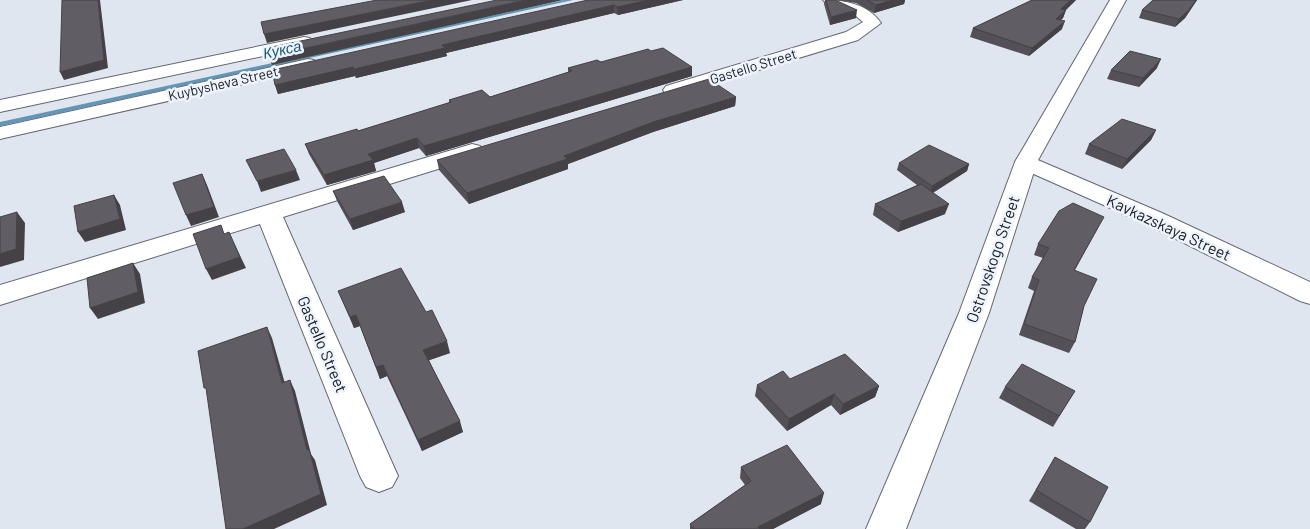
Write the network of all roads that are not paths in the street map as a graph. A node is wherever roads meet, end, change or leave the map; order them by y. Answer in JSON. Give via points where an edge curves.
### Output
{"nodes":[{"id":1,"x":831,"y":0,"type":"edge"},
{"id":2,"x":1118,"y":0,"type":"edge"},
{"id":3,"x":320,"y":39,"type":"edge"},
{"id":4,"x":321,"y":61,"type":"edge"},
{"id":5,"x":654,"y":95,"type":"edge"},
{"id":6,"x":0,"y":106,"type":"edge"},
{"id":7,"x":0,"y":132,"type":"edge"},
{"id":8,"x":494,"y":144,"type":"edge"},
{"id":9,"x":1026,"y":162,"type":"junction"},
{"id":10,"x":268,"y":212,"type":"junction"},
{"id":11,"x":1310,"y":294,"type":"edge"},
{"id":12,"x":0,"y":295,"type":"edge"},
{"id":13,"x":379,"y":476,"type":"dead end"},
{"id":14,"x":886,"y":529,"type":"edge"}],
"edges":[{"from":1,"to":5,"type":"street","name":"Gastello Street","via":[[862,13],[873,24],[852,36]]},
{"from":2,"to":9,"type":"street","name":"Ostrovskogo Street"},
{"from":3,"to":6,"type":"street","name":"Kuybysheva Street"},
{"from":4,"to":7,"type":"street","name":"Kuybysheva Street"},
{"from":8,"to":10,"type":"street"},
{"from":9,"to":11,"type":"street","name":"Kavkazskaya Street","via":[[1153,218]]},
{"from":9,"to":14,"type":"street","name":"Ostrovskogo Street","via":[[974,313]]},
{"from":10,"to":12,"type":"street"},
{"from":10,"to":13,"type":"street","name":"Gastello Street"}]}
